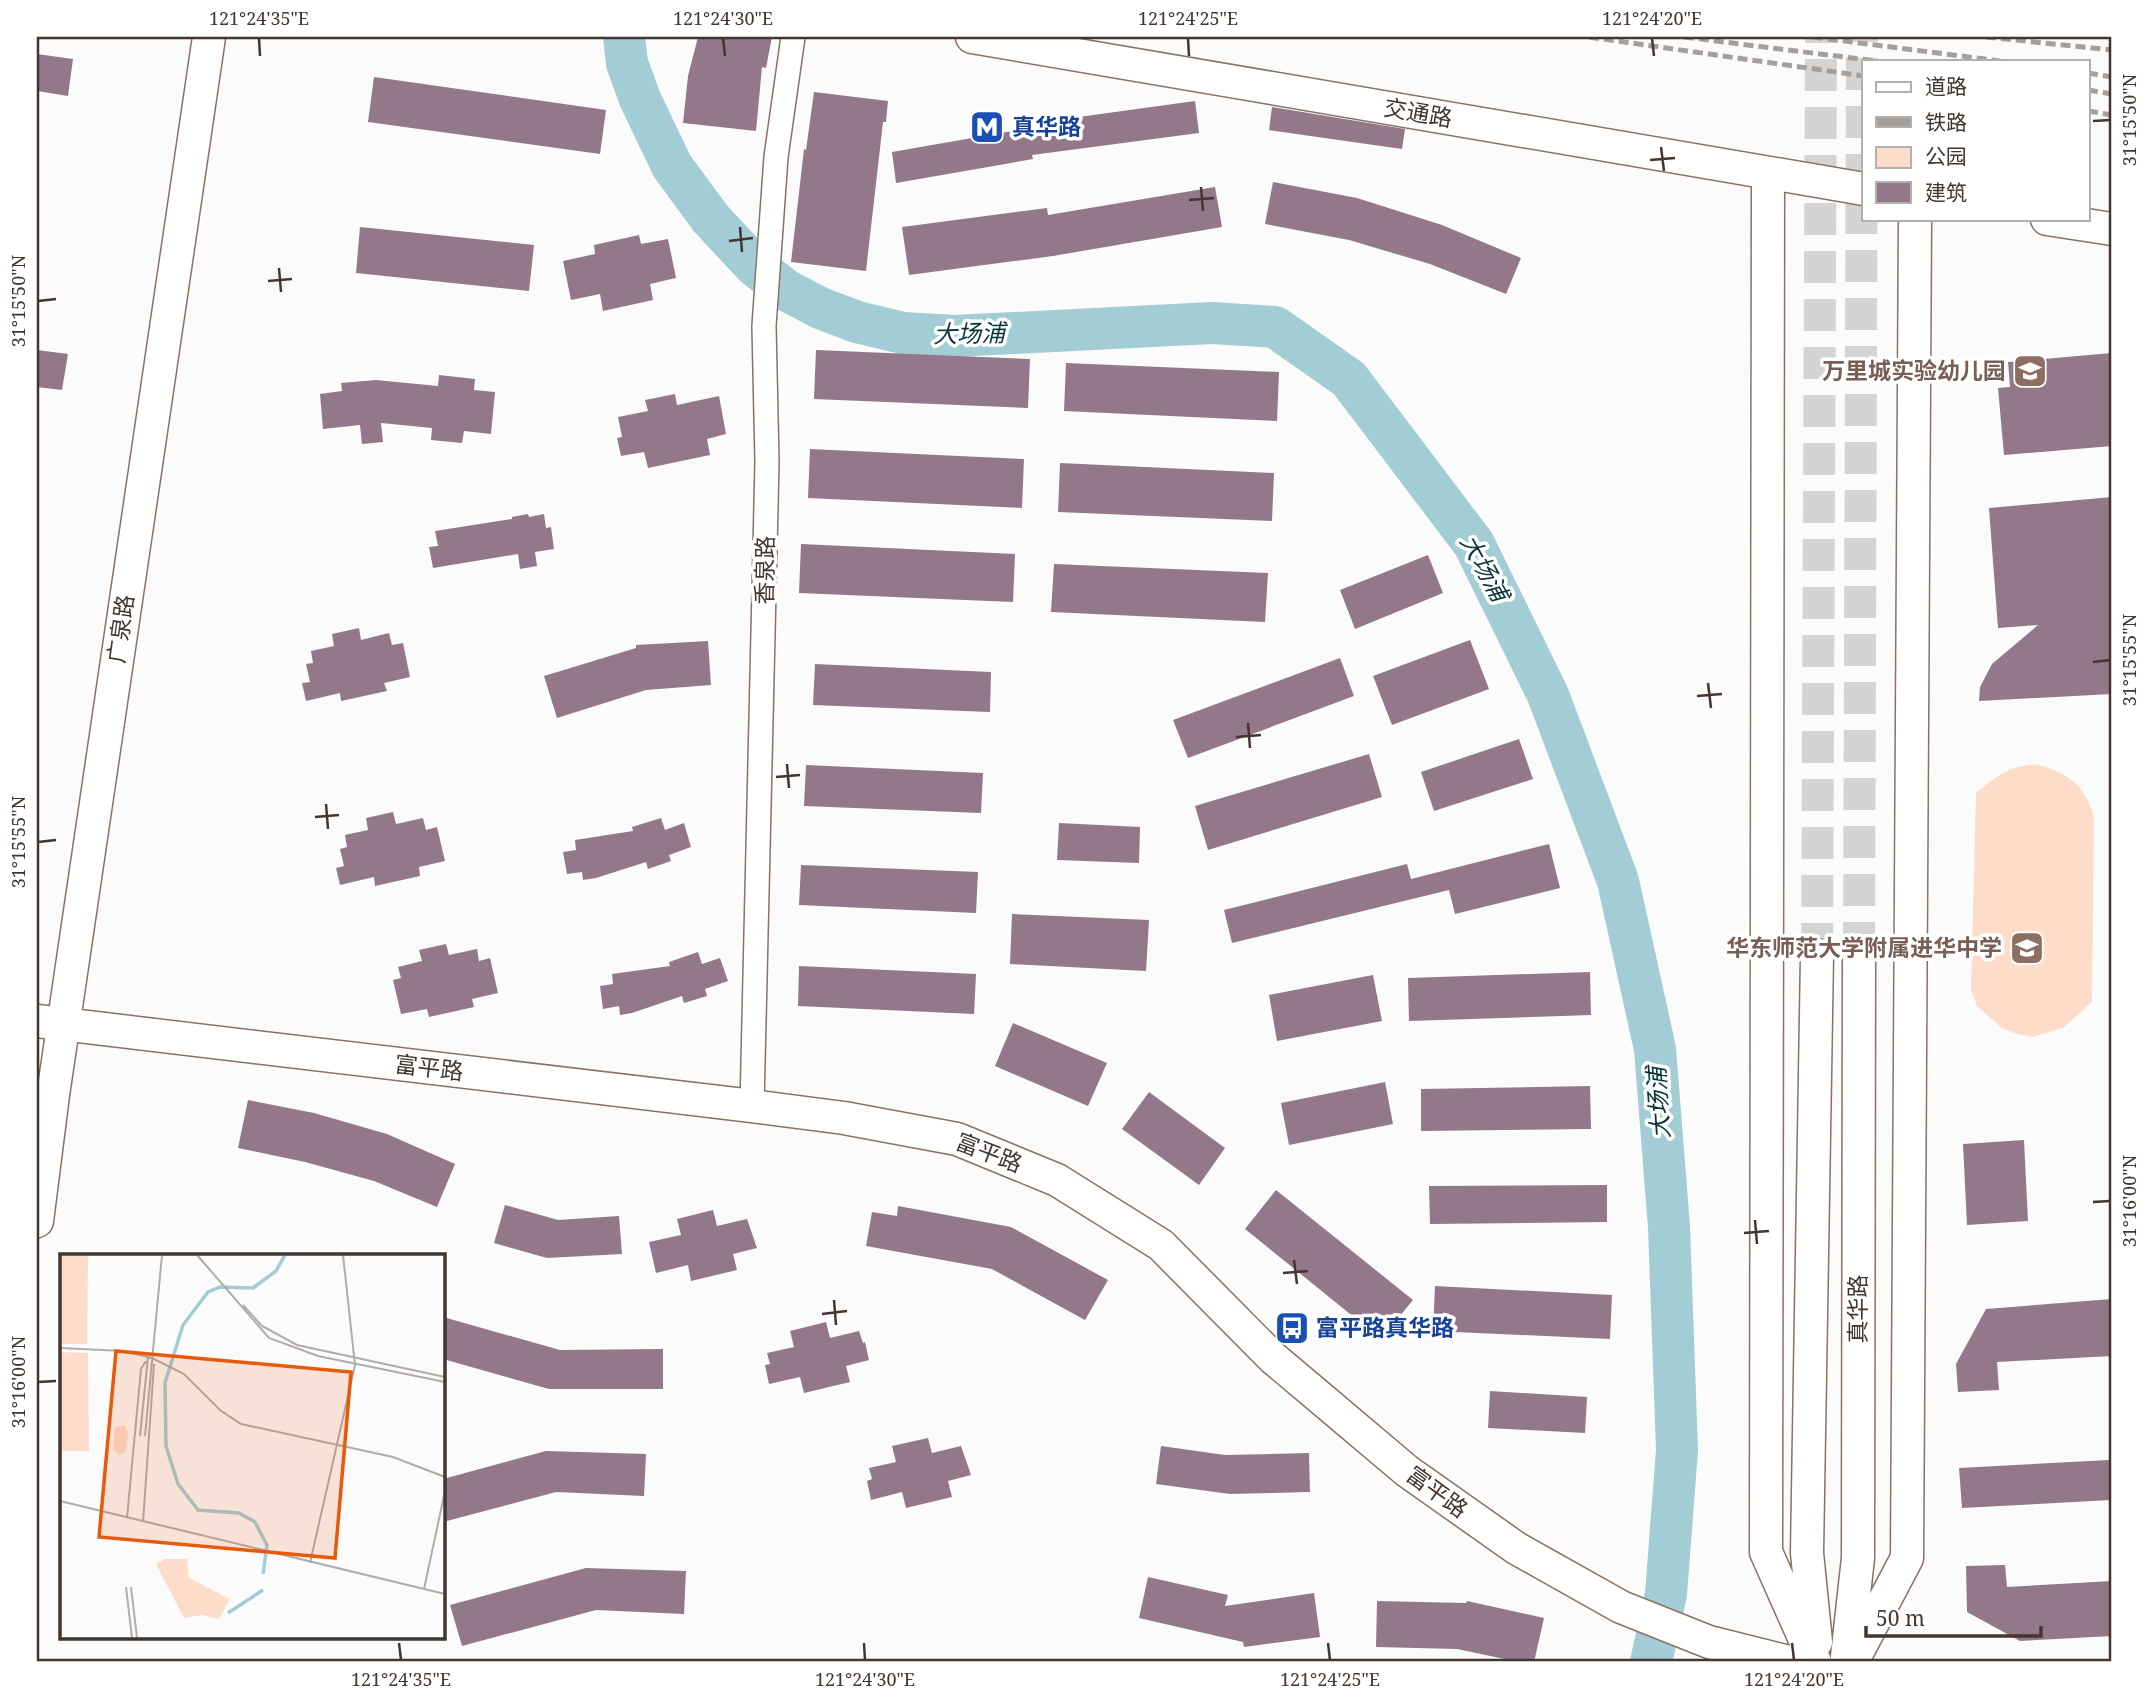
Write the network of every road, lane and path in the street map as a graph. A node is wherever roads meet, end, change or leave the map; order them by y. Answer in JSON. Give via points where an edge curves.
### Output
{"nodes":[{"id":1,"x":208,"y":37,"type":"edge"},
{"id":2,"x":793,"y":37,"type":"edge"},
{"id":3,"x":972,"y":37,"type":"edge"},
{"id":4,"x":1768,"y":173,"type":"junction"},
{"id":5,"x":1862,"y":189,"type":"edge"},
{"id":6,"x":1915,"y":220,"type":"edge"},
{"id":7,"x":2054,"y":220,"type":"edge"},
{"id":8,"x":2112,"y":229,"type":"edge"},
{"id":9,"x":1859,"y":954,"type":"tunnel mouth"},
{"id":10,"x":1817,"y":955,"type":"tunnel mouth"},
{"id":11,"x":50,"y":1023,"type":"edge"},
{"id":12,"x":752,"y":1106,"type":"junction"},
{"id":13,"x":37,"y":1221,"type":"edge"},
{"id":14,"x":1790,"y":1662,"type":"edge"},
{"id":15,"x":1817,"y":1662,"type":"edge"},
{"id":16,"x":1849,"y":1662,"type":"edge"}],
"edges":[{"from":1,"to":11,"type":"main road","name":"广泉路"},
{"from":2,"to":12,"type":"street","name":"香泉路","via":[[780,120],[765,295],[767,462]]},
{"from":3,"to":4,"type":"main road","name":"交通路"},
{"from":4,"to":5,"type":"main road","name":"交通路"},
{"from":4,"to":15,"type":"main road","via":[[1766,1552]]},
{"from":6,"to":16,"type":"main road","via":[[1907,1558]]},
{"from":7,"to":8,"type":"main road"},
{"from":9,"to":16,"type":"main road","name":"真华路","via":[[1858,1558]]},
{"from":10,"to":15,"type":"main road","name":"真华路","via":[[1807,1553]]},
{"from":11,"to":12,"type":"main road","name":"富平路"},
{"from":11,"to":13,"type":"main road","name":"广泉路"},
{"from":12,"to":14,"type":"main road","name":"富平路","via":[[957,1139],[1057,1180],[1161,1245],[1273,1358],[1407,1471],[1516,1548],[1621,1607],[1709,1642]]}]}
